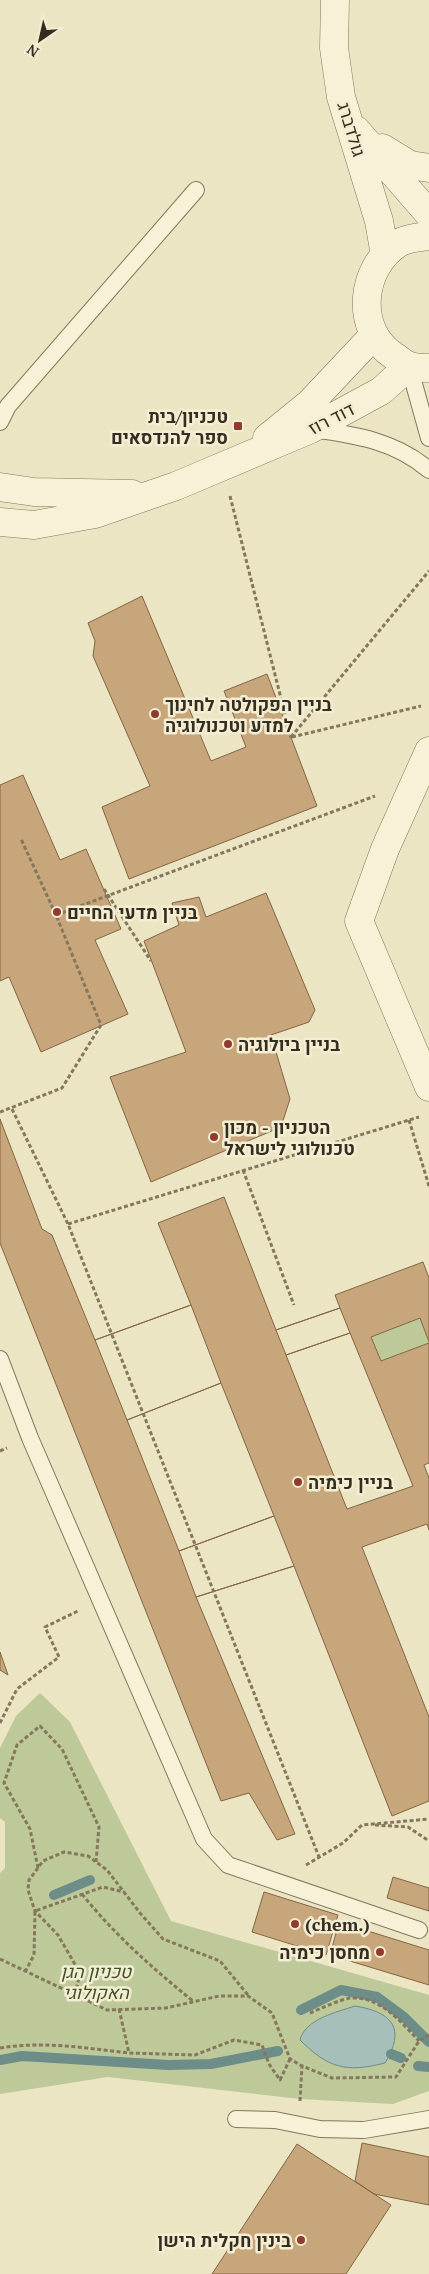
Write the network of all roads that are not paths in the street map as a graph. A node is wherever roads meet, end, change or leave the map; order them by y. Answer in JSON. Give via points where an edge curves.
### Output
{"nodes":[{"id":1,"x":335,"y":0,"type":"edge"},
{"id":2,"x":351,"y":125,"type":"junction"},
{"id":3,"x":429,"y":168,"type":"edge"},
{"id":4,"x":196,"y":190,"type":"dead end"},
{"id":5,"x":429,"y":214,"type":"edge"},
{"id":6,"x":429,"y":236,"type":"edge"},
{"id":7,"x":385,"y":256,"type":"junction"},
{"id":8,"x":374,"y":335,"type":"junction"},
{"id":9,"x":419,"y":367,"type":"edge"},
{"id":10,"x":0,"y":422,"type":"edge"},
{"id":11,"x":311,"y":429,"type":"junction"},
{"id":12,"x":429,"y":438,"type":"edge"},
{"id":13,"x":244,"y":456,"type":"junction"},
{"id":14,"x":429,"y":470,"type":"edge"},
{"id":15,"x":0,"y":487,"type":"edge"},
{"id":16,"x":151,"y":495,"type":"junction"},
{"id":17,"x":0,"y":522,"type":"edge"},
{"id":18,"x":429,"y":751,"type":"edge"},
{"id":19,"x":429,"y":1087,"type":"edge"},
{"id":20,"x":0,"y":1359,"type":"edge"},
{"id":21,"x":419,"y":1930,"type":"dead end"},
{"id":22,"x":236,"y":2119,"type":"dead end"},
{"id":23,"x":429,"y":2120,"type":"edge"}],
"edges":[{"from":1,"to":2,"type":"street","name":"גולדברג","via":[[334,48],[342,97]]},
{"from":2,"to":3,"type":"street","via":[[394,157],[410,165]]},
{"from":2,"to":5,"type":"street"},
{"from":2,"to":7,"type":"street","name":"גולדברג","via":[[379,221]]},
{"from":4,"to":10,"type":"lane","via":[[8,406]]},
{"from":6,"to":7,"type":"street","via":[[400,242]]},
{"from":7,"to":8,"type":"street","via":[[372,272],[366,293],[367,315]]},
{"from":8,"to":9,"type":"street","via":[[386,350]]},
{"from":8,"to":13,"type":"street","name":"דוד רוז","via":[[310,402]]},
{"from":9,"to":11,"type":"street","name":"דוד רוז"},
{"from":9,"to":12,"type":"lane"},
{"from":11,"to":13,"type":"street","name":"דוד רוז"},
{"from":11,"to":14,"type":"lane","via":[[362,436],[392,445]]},
{"from":13,"to":16,"type":"street","name":"דוד רוז"},
{"from":15,"to":16,"type":"street","name":"דוד רוז","via":[[34,492]]},
{"from":16,"to":17,"type":"street","name":"דוד רוז","via":[[87,515],[34,524]]},
{"from":18,"to":19,"type":"street","via":[[385,849],[359,922]]},
{"from":20,"to":21,"type":"lane","via":[[30,1438],[204,1839],[228,1865]]},
{"from":22,"to":23,"type":"lane","via":[[275,2120],[320,2129],[364,2130]]}]}
